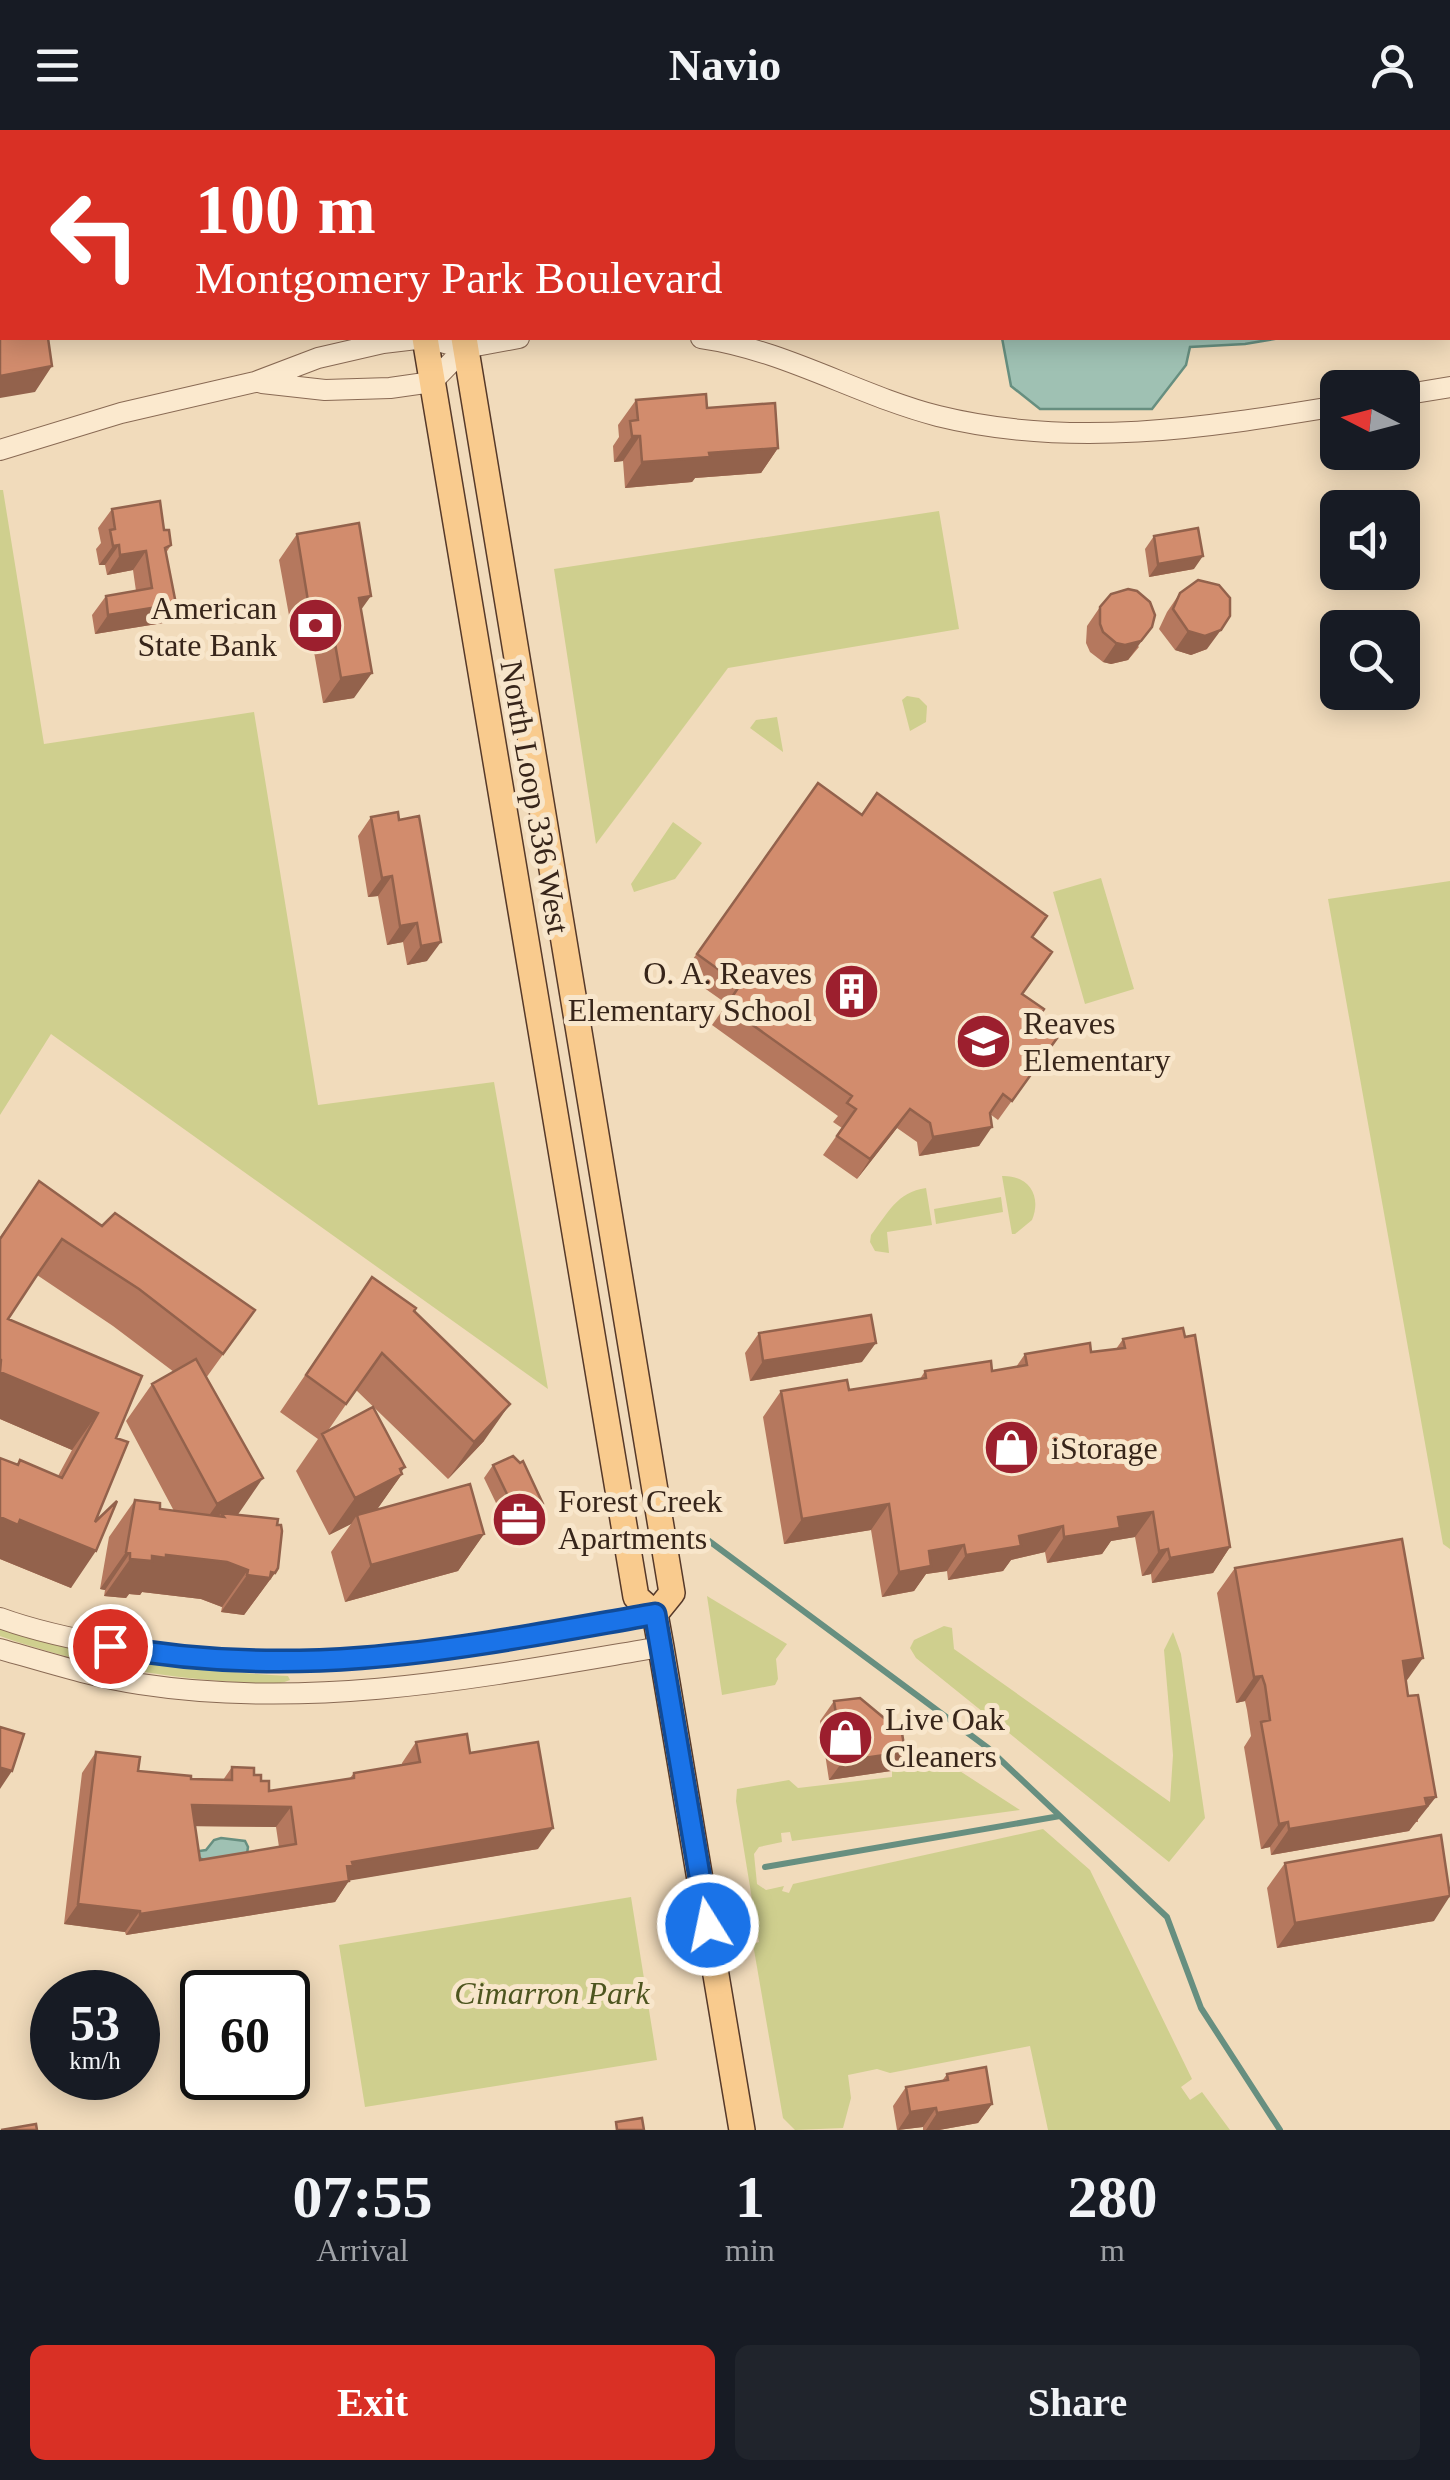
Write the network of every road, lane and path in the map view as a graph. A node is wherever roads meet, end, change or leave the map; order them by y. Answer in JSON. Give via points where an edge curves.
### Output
{"nodes":[{"id":1,"x":408,"y":340,"type":"edge"},
{"id":2,"x":425,"y":340,"type":"edge"},
{"id":3,"x":497,"y":340,"type":"edge"},
{"id":4,"x":710,"y":340,"type":"edge"},
{"id":5,"x":465,"y":343,"type":"edge"},
{"id":6,"x":256,"y":382,"type":"junction"},
{"id":7,"x":432,"y":382,"type":"junction"},
{"id":8,"x":1450,"y":387,"type":"edge"},
{"id":9,"x":1420,"y":392,"type":"edge"},
{"id":10,"x":1320,"y":408,"type":"edge"},
{"id":11,"x":0,"y":450,"type":"edge"},
{"id":12,"x":560,"y":918,"type":"junction"},
{"id":13,"x":524,"y":920,"type":"junction"},
{"id":14,"x":655,"y":1614,"type":"junction"},
{"id":15,"x":0,"y":1618,"type":"edge"},
{"id":16,"x":662,"y":1647,"type":"junction"},
{"id":17,"x":0,"y":1649,"type":"edge"},
{"id":18,"x":742,"y":2130,"type":"edge"}],
"edges":[{"from":1,"to":6,"type":"street","via":[[318,358]]},
{"from":2,"to":7,"type":"main road","name":"North Loop 336 West"},
{"from":3,"to":5,"type":"street"},
{"from":4,"to":10,"type":"street","via":[[775,354],[936,416],[1014,430],[1142,433]]},
{"from":5,"to":7,"type":"street"},
{"from":5,"to":12,"type":"main road","name":"North Loop 336 West"},
{"from":6,"to":7,"type":"street","via":[[325,390]]},
{"from":6,"to":11,"type":"street"},
{"from":7,"to":13,"type":"main road","name":"North Loop 336 West"},
{"from":8,"to":9,"type":"street"},
{"from":12,"to":13,"type":"main road"},
{"from":12,"to":14,"type":"main road","name":"North Loop 336 West","via":[[672,1593]]},
{"from":13,"to":14,"type":"main road","name":"North Loop 336 West","via":[[636,1598]]},
{"from":14,"to":15,"type":"street","via":[[435,1652],[324,1662],[140,1651]]},
{"from":14,"to":16,"type":"main road","name":"North Loop 336 West"},
{"from":16,"to":17,"type":"street","via":[[448,1683],[304,1694],[139,1684]]},
{"from":16,"to":18,"type":"main road","name":"North Loop 336 West"}]}
